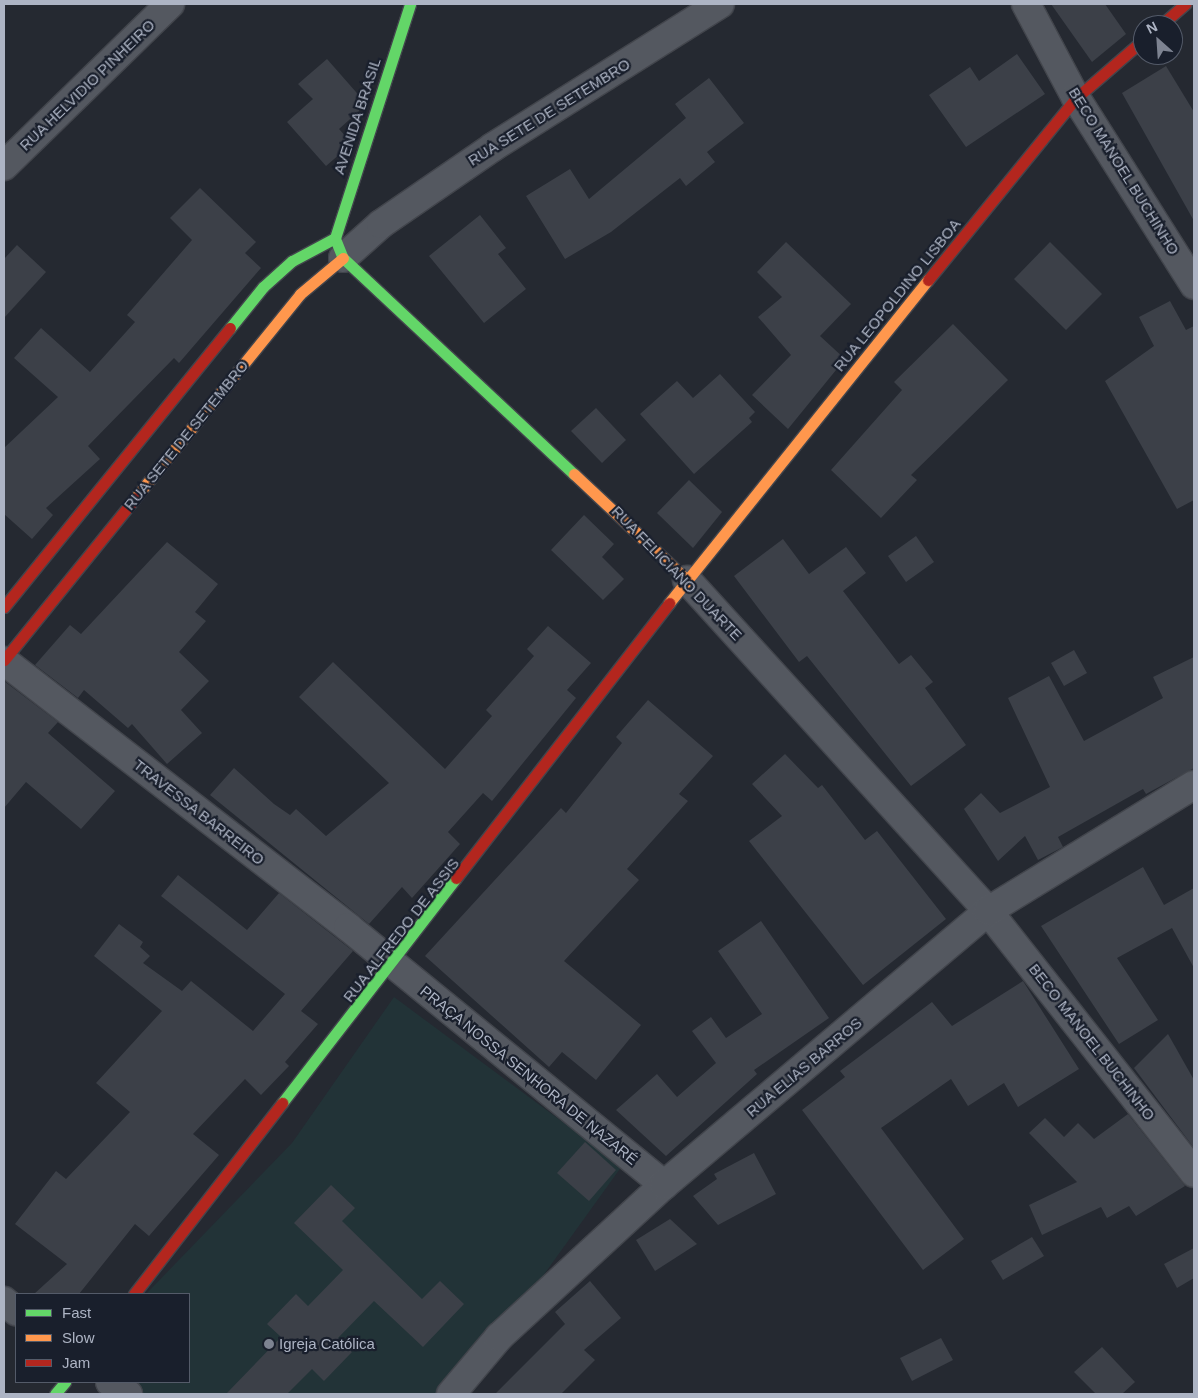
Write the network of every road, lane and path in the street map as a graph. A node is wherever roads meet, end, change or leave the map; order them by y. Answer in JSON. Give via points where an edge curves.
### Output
{"nodes":[{"id":1,"x":170,"y":4,"type":"edge"},
{"id":2,"x":410,"y":4,"type":"edge"},
{"id":3,"x":720,"y":4,"type":"edge"},
{"id":4,"x":1026,"y":4,"type":"edge"},
{"id":5,"x":1185,"y":4,"type":"edge"},
{"id":6,"x":1172,"y":15,"type":"edge"},
{"id":7,"x":1133,"y":49,"type":"edge"},
{"id":8,"x":1076,"y":98,"type":"junction"},
{"id":9,"x":4,"y":166,"type":"edge"},
{"id":10,"x":339,"y":248,"type":"junction"},
{"id":11,"x":1194,"y":286,"type":"edge"},
{"id":12,"x":687,"y":580,"type":"junction"},
{"id":13,"x":4,"y":607,"type":"edge"},
{"id":14,"x":4,"y":660,"type":"edge"},
{"id":15,"x":1194,"y":785,"type":"edge"},
{"id":16,"x":988,"y":911,"type":"junction"},
{"id":17,"x":394,"y":964,"type":"junction"},
{"id":18,"x":1194,"y":1173,"type":"edge"},
{"id":19,"x":664,"y":1185,"type":"junction"},
{"id":20,"x":135,"y":1293,"type":"edge"},
{"id":21,"x":4,"y":1301,"type":"edge"},
{"id":22,"x":15,"y":1310,"type":"edge"},
{"id":23,"x":64,"y":1383,"type":"edge"},
{"id":24,"x":112,"y":1383,"type":"edge"},
{"id":25,"x":55,"y":1394,"type":"edge"},
{"id":26,"x":128,"y":1394,"type":"edge"},
{"id":27,"x":451,"y":1394,"type":"edge"}],
"edges":[{"from":1,"to":9,"type":"street","name":"RUA HELVIDIO PINHEIRO"},
{"from":2,"to":10,"type":"street","name":"AVENIDA BRASIL"},
{"from":3,"to":10,"type":"street","name":"RUA SETE DE SETEMBRO"},
{"from":4,"to":8,"type":"street","name":"BECO MANOEL BUCHINHO"},
{"from":5,"to":6,"type":"street"},
{"from":7,"to":8,"type":"street","name":"RUA LEOPOLDINO LISBOA"},
{"from":8,"to":11,"type":"street","name":"BECO MANOEL BUCHINHO"},
{"from":8,"to":12,"type":"street","name":"RUA LEOPOLDINO LISBOA"},
{"from":10,"to":12,"type":"street","name":"RUA FELICIANO DUARTE"},
{"from":10,"to":13,"type":"street","name":"RUA SETE DE SETEMBRO","via":[[292,260],[263,287]]},
{"from":10,"to":14,"type":"street","name":"RUA SETE DE SETEMBRO"},
{"from":12,"to":16,"type":"street","name":"RUA FELICIANO DUARTE"},
{"from":12,"to":17,"type":"street","name":"RUA ALFREDO DE ASSIS"},
{"from":14,"to":17,"type":"street","name":"TRAVESSA BARREIRO"},
{"from":15,"to":16,"type":"street","name":"RUA ELIAS BARROS"},
{"from":16,"to":18,"type":"street","name":"BECO MANOEL BUCHINHO"},
{"from":16,"to":19,"type":"street","name":"RUA ELIAS BARROS"},
{"from":17,"to":19,"type":"street","name":"PRAÇA NOSSA SENHORA DE NAZARÉ"},
{"from":17,"to":20,"type":"street","name":"RUA ALFREDO DE ASSIS"},
{"from":19,"to":27,"type":"street","name":"RUA ELIAS BARROS","via":[[499,1337]]},
{"from":21,"to":22,"type":"street"},
{"from":23,"to":25,"type":"street"},
{"from":24,"to":26,"type":"street"}]}
